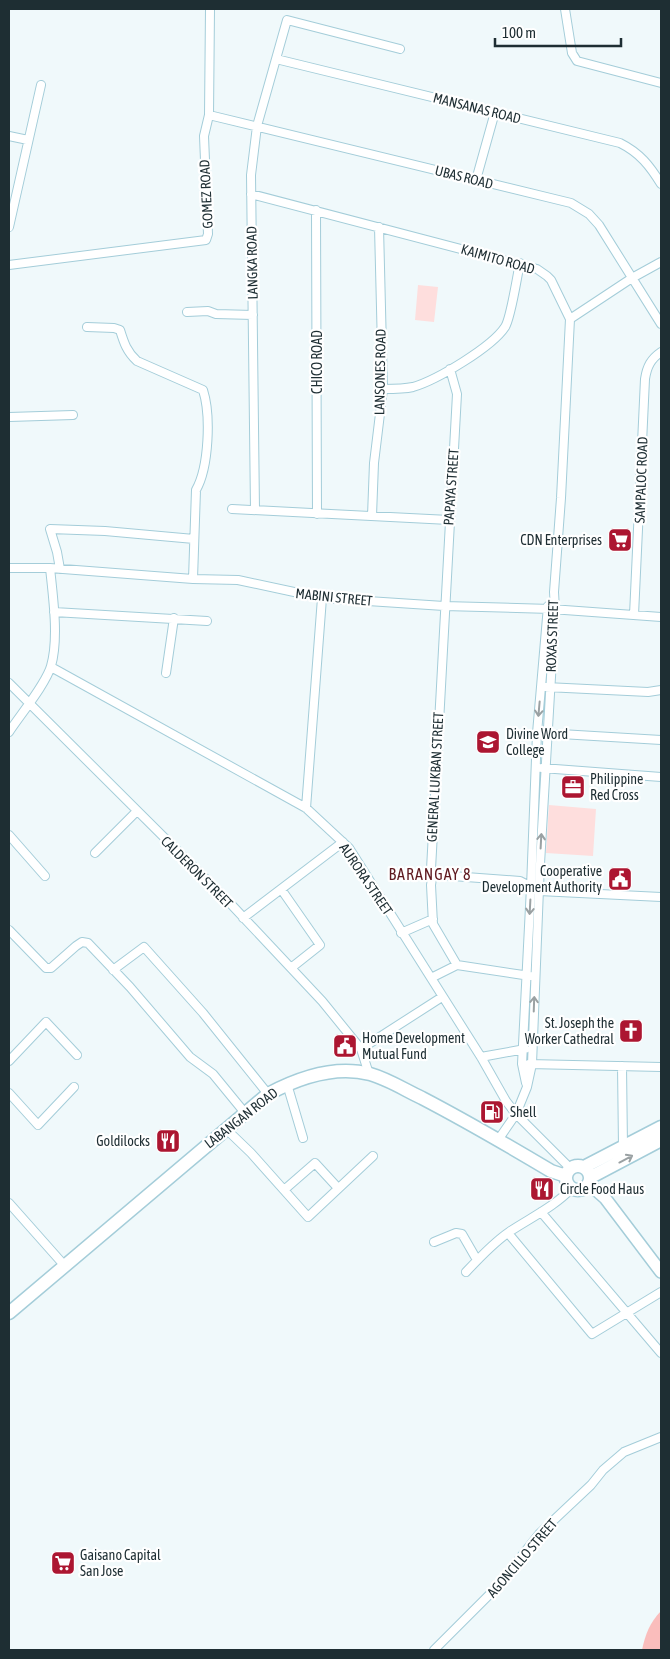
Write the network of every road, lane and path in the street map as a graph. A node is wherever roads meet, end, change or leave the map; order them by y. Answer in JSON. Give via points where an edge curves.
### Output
{"nodes":[{"id":1,"x":210,"y":9,"type":"edge"},
{"id":2,"x":565,"y":9,"type":"edge"},
{"id":3,"x":400,"y":49,"type":"dead end"},
{"id":4,"x":276,"y":59,"type":"junction"},
{"id":5,"x":661,"y":83,"type":"edge"},
{"id":6,"x":40,"y":85,"type":"dead end"},
{"id":7,"x":495,"y":112,"type":"junction"},
{"id":8,"x":209,"y":115,"type":"junction"},
{"id":9,"x":257,"y":126,"type":"junction"},
{"id":10,"x":9,"y":136,"type":"edge"},
{"id":11,"x":28,"y":140,"type":"junction"},
{"id":12,"x":476,"y":180,"type":"junction"},
{"id":13,"x":661,"y":184,"type":"edge"},
{"id":14,"x":251,"y":194,"type":"junction"},
{"id":15,"x":316,"y":210,"type":"junction"},
{"id":16,"x":9,"y":227,"type":"edge"},
{"id":17,"x":379,"y":227,"type":"junction"},
{"id":18,"x":661,"y":262,"type":"edge"},
{"id":19,"x":520,"y":263,"type":"junction"},
{"id":20,"x":9,"y":265,"type":"edge"},
{"id":21,"x":632,"y":278,"type":"junction"},
{"id":22,"x":187,"y":312,"type":"dead end"},
{"id":23,"x":253,"y":315,"type":"junction"},
{"id":24,"x":570,"y":319,"type":"junction"},
{"id":25,"x":661,"y":324,"type":"edge"},
{"id":26,"x":87,"y":327,"type":"dead end"},
{"id":27,"x":661,"y":352,"type":"edge"},
{"id":28,"x":450,"y":369,"type":"junction"},
{"id":29,"x":382,"y":389,"type":"junction"},
{"id":30,"x":73,"y":415,"type":"dead end"},
{"id":31,"x":9,"y":417,"type":"edge"},
{"id":32,"x":232,"y":509,"type":"dead end"},
{"id":33,"x":255,"y":510,"type":"junction"},
{"id":34,"x":317,"y":514,"type":"junction"},
{"id":35,"x":372,"y":516,"type":"junction"},
{"id":36,"x":449,"y":520,"type":"junction"},
{"id":37,"x":194,"y":539,"type":"junction"},
{"id":38,"x":9,"y":568,"type":"edge"},
{"id":39,"x":50,"y":568,"type":"junction"},
{"id":40,"x":60,"y":569,"type":"junction"},
{"id":41,"x":193,"y":579,"type":"junction"},
{"id":42,"x":322,"y":598,"type":"junction"},
{"id":43,"x":444,"y":606,"type":"junction"},
{"id":44,"x":551,"y":609,"type":"junction"},
{"id":45,"x":54,"y":612,"type":"junction"},
{"id":46,"x":634,"y":615,"type":"junction"},
{"id":47,"x":661,"y":617,"type":"edge"},
{"id":48,"x":174,"y":618,"type":"junction"},
{"id":49,"x":207,"y":621,"type":"dead end"},
{"id":50,"x":51,"y":666,"type":"junction"},
{"id":51,"x":166,"y":673,"type":"dead end"},
{"id":52,"x":9,"y":683,"type":"edge"},
{"id":53,"x":540,"y":686,"type":"junction"},
{"id":54,"x":550,"y":687,"type":"junction"},
{"id":55,"x":661,"y":690,"type":"edge"},
{"id":56,"x":28,"y":704,"type":"junction"},
{"id":57,"x":9,"y":732,"type":"edge"},
{"id":58,"x":537,"y":733,"type":"junction"},
{"id":59,"x":547,"y":734,"type":"junction"},
{"id":60,"x":661,"y":740,"type":"edge"},
{"id":61,"x":535,"y":767,"type":"junction"},
{"id":62,"x":545,"y":768,"type":"junction"},
{"id":63,"x":661,"y":778,"type":"edge"},
{"id":64,"x":306,"y":808,"type":"junction"},
{"id":65,"x":137,"y":811,"type":"junction"},
{"id":66,"x":9,"y":835,"type":"edge"},
{"id":67,"x":343,"y":842,"type":"junction"},
{"id":68,"x":95,"y":853,"type":"dead end"},
{"id":69,"x":433,"y":872,"type":"junction"},
{"id":70,"x":45,"y":876,"type":"dead end"},
{"id":71,"x":535,"y":889,"type":"junction"},
{"id":72,"x":281,"y":890,"type":"junction"},
{"id":73,"x":661,"y":897,"type":"edge"},
{"id":74,"x":243,"y":918,"type":"junction"},
{"id":75,"x":432,"y":919,"type":"junction"},
{"id":76,"x":9,"y":930,"type":"edge"},
{"id":77,"x":402,"y":933,"type":"junction"},
{"id":78,"x":457,"y":965,"type":"junction"},
{"id":79,"x":291,"y":968,"type":"junction"},
{"id":80,"x":113,"y":970,"type":"junction"},
{"id":81,"x":531,"y":976,"type":"junction"},
{"id":82,"x":431,"y":978,"type":"junction"},
{"id":83,"x":442,"y":997,"type":"junction"},
{"id":84,"x":532,"y":1048,"type":"junction"},
{"id":85,"x":361,"y":1049,"type":"junction"},
{"id":86,"x":522,"y":1050,"type":"junction"},
{"id":87,"x":77,"y":1055,"type":"dead end"},
{"id":88,"x":481,"y":1057,"type":"junction"},
{"id":89,"x":9,"y":1061,"type":"edge"},
{"id":90,"x":522,"y":1064,"type":"junction"},
{"id":91,"x":532,"y":1064,"type":"junction"},
{"id":92,"x":622,"y":1066,"type":"junction"},
{"id":93,"x":661,"y":1067,"type":"edge"},
{"id":94,"x":369,"y":1074,"type":"junction"},
{"id":95,"x":287,"y":1084,"type":"junction"},
{"id":96,"x":74,"y":1087,"type":"dead end"},
{"id":97,"x":526,"y":1087,"type":"junction"},
{"id":98,"x":9,"y":1092,"type":"edge"},
{"id":99,"x":268,"y":1094,"type":"junction"},
{"id":100,"x":245,"y":1113,"type":"junction"},
{"id":101,"x":516,"y":1114,"type":"junction"},
{"id":102,"x":661,"y":1127,"type":"edge"},
{"id":103,"x":225,"y":1128,"type":"junction"},
{"id":104,"x":303,"y":1138,"type":"dead end"},
{"id":105,"x":498,"y":1140,"type":"junction"},
{"id":106,"x":661,"y":1140,"type":"edge"},
{"id":107,"x":623,"y":1147,"type":"junction"},
{"id":108,"x":373,"y":1156,"type":"dead end"},
{"id":109,"x":568,"y":1172,"type":"junction"},
{"id":110,"x":588,"y":1176,"type":"junction"},
{"id":111,"x":338,"y":1188,"type":"junction"},
{"id":112,"x":572,"y":1188,"type":"junction"},
{"id":113,"x":284,"y":1190,"type":"junction"},
{"id":114,"x":9,"y":1203,"type":"edge"},
{"id":115,"x":541,"y":1212,"type":"junction"},
{"id":116,"x":508,"y":1233,"type":"junction"},
{"id":117,"x":434,"y":1242,"type":"dead end"},
{"id":118,"x":476,"y":1260,"type":"junction"},
{"id":119,"x":64,"y":1265,"type":"junction"},
{"id":120,"x":466,"y":1272,"type":"dead end"},
{"id":121,"x":661,"y":1272,"type":"edge"},
{"id":122,"x":661,"y":1292,"type":"edge"},
{"id":123,"x":9,"y":1313,"type":"edge"},
{"id":124,"x":627,"y":1313,"type":"junction"},
{"id":125,"x":661,"y":1353,"type":"edge"},
{"id":126,"x":661,"y":1438,"type":"edge"},
{"id":127,"x":434,"y":1650,"type":"edge"}],
"edges":[{"from":1,"to":8,"type":"street","name":"GOMEZ ROAD"},
{"from":2,"to":5,"type":"street","via":[[572,53],[577,61]]},
{"from":3,"to":4,"type":"street","name":"LANGKA ROAD","via":[[287,20]]},
{"from":4,"to":7,"type":"street","name":"MANSANAS ROAD"},
{"from":4,"to":9,"type":"street","name":"LANGKA ROAD"},
{"from":6,"to":11,"type":"street"},
{"from":7,"to":12,"type":"street"},
{"from":7,"to":13,"type":"street","name":"MANSANAS ROAD","via":[[620,143],[643,158]]},
{"from":8,"to":9,"type":"street","name":"UBAS ROAD"},
{"from":8,"to":20,"type":"street","name":"GOMEZ ROAD","via":[[204,136],[206,240]]},
{"from":9,"to":12,"type":"street","name":"UBAS ROAD"},
{"from":9,"to":14,"type":"street","name":"LANGKA ROAD","via":[[250,175]]},
{"from":10,"to":11,"type":"street"},
{"from":11,"to":16,"type":"street"},
{"from":12,"to":21,"type":"street","name":"UBAS ROAD","via":[[580,208],[599,225]]},
{"from":14,"to":15,"type":"street","name":"KAIMITO ROAD"},
{"from":14,"to":23,"type":"street","name":"LANGKA ROAD"},
{"from":15,"to":17,"type":"street","name":"KAIMITO ROAD"},
{"from":15,"to":34,"type":"street","name":"CHICO ROAD"},
{"from":17,"to":19,"type":"street","name":"KAIMITO ROAD"},
{"from":17,"to":29,"type":"street","name":"LANSONES ROAD"},
{"from":18,"to":21,"type":"street"},
{"from":19,"to":24,"type":"street","name":"KAIMITO ROAD","via":[[547,276]]},
{"from":19,"to":28,"type":"street","via":[[506,326],[491,343]]},
{"from":21,"to":24,"type":"street"},
{"from":21,"to":25,"type":"street","name":"UBAS ROAD"},
{"from":22,"to":23,"type":"street"},
{"from":23,"to":33,"type":"street","name":"LANGKA ROAD"},
{"from":24,"to":44,"type":"street","name":"ROXAS STREET","via":[[561,498]]},
{"from":26,"to":37,"type":"street","via":[[120,330],[125,347],[137,361],[203,390],[207,401],[208,430],[204,471],[196,490]]},
{"from":27,"to":46,"type":"street","name":"SAMPALOC ROAD","via":[[647,368],[645,379]]},
{"from":28,"to":29,"type":"street","via":[[410,388]]},
{"from":28,"to":36,"type":"street","name":"PAPAYA STREET","via":[[457,394]]},
{"from":29,"to":35,"type":"street","name":"LANSONES ROAD"},
{"from":30,"to":31,"type":"street"},
{"from":32,"to":33,"type":"street"},
{"from":33,"to":34,"type":"street"},
{"from":34,"to":35,"type":"street"},
{"from":35,"to":36,"type":"street"},
{"from":36,"to":43,"type":"street","name":"PAPAYA STREET"},
{"from":37,"to":40,"type":"street","via":[[50,529]]},
{"from":37,"to":41,"type":"street"},
{"from":38,"to":39,"type":"street","name":"MABINI STREET"},
{"from":39,"to":40,"type":"street","name":"MABINI STREET"},
{"from":39,"to":45,"type":"street"},
{"from":40,"to":41,"type":"street","name":"MABINI STREET"},
{"from":41,"to":42,"type":"street","name":"MABINI STREET","via":[[238,580]]},
{"from":42,"to":43,"type":"street","name":"MABINI STREET"},
{"from":42,"to":64,"type":"street"},
{"from":43,"to":44,"type":"street","name":"MABINI STREET"},
{"from":43,"to":69,"type":"street","name":"GENERAL LUKBAN STREET","via":[[430,866]]},
{"from":44,"to":46,"type":"street","name":"MABINI STREET"},
{"from":44,"to":53,"type":"street","name":"ROXAS STREET"},
{"from":44,"to":54,"type":"street","name":"ROXAS STREET"},
{"from":45,"to":48,"type":"street"},
{"from":45,"to":50,"type":"street"},
{"from":46,"to":47,"type":"street","name":"MABINI STREET"},
{"from":48,"to":49,"type":"street"},
{"from":48,"to":51,"type":"street"},
{"from":50,"to":56,"type":"street"},
{"from":50,"to":64,"type":"street","name":"AURORA STREET"},
{"from":52,"to":56,"type":"street","name":"CALDERON STREET"},
{"from":53,"to":54,"type":"street"},
{"from":53,"to":58,"type":"street","name":"ROXAS STREET","one_way":true},
{"from":54,"to":55,"type":"street"},
{"from":54,"to":59,"type":"street","name":"ROXAS STREET"},
{"from":56,"to":57,"type":"street"},
{"from":56,"to":65,"type":"street","name":"CALDERON STREET"},
{"from":58,"to":59,"type":"street"},
{"from":58,"to":61,"type":"street","name":"ROXAS STREET"},
{"from":59,"to":60,"type":"street"},
{"from":59,"to":62,"type":"street","name":"ROXAS STREET"},
{"from":61,"to":62,"type":"street"},
{"from":61,"to":71,"type":"street","name":"ROXAS STREET"},
{"from":62,"to":63,"type":"street"},
{"from":71,"to":62,"type":"street","name":"ROXAS STREET","one_way":true},
{"from":64,"to":67,"type":"street","name":"AURORA STREET"},
{"from":65,"to":68,"type":"street"},
{"from":65,"to":74,"type":"street","name":"CALDERON STREET"},
{"from":66,"to":70,"type":"street"},
{"from":67,"to":72,"type":"street"},
{"from":67,"to":77,"type":"street","name":"AURORA STREET"},
{"from":69,"to":71,"type":"street","via":[[520,881]]},
{"from":69,"to":75,"type":"street","name":"GENERAL LUKBAN STREET"},
{"from":71,"to":73,"type":"street"},
{"from":71,"to":81,"type":"street","name":"ROXAS STREET"},
{"from":72,"to":74,"type":"street"},
{"from":72,"to":79,"type":"street","via":[[320,944]]},
{"from":74,"to":79,"type":"street","name":"CALDERON STREET"},
{"from":75,"to":77,"type":"street"},
{"from":75,"to":78,"type":"street"},
{"from":76,"to":80,"type":"street","via":[[46,968],[82,942],[88,944]]},
{"from":77,"to":82,"type":"street","name":"AURORA STREET"},
{"from":78,"to":81,"type":"street"},
{"from":78,"to":82,"type":"street"},
{"from":79,"to":85,"type":"street","name":"CALDERON STREET"},
{"from":80,"to":99,"type":"street","via":[[144,947],[203,1013]]},
{"from":80,"to":100,"type":"street","via":[[190,1057],[213,1074]]},
{"from":84,"to":81,"type":"street","name":"ROXAS STREET","one_way":true},
{"from":81,"to":86,"type":"street","name":"ROXAS STREET"},
{"from":82,"to":83,"type":"street","name":"AURORA STREET"},
{"from":83,"to":85,"type":"street"},
{"from":83,"to":88,"type":"street","name":"AURORA STREET"},
{"from":84,"to":86,"type":"street"},
{"from":84,"to":91,"type":"street","name":"ROXAS STREET"},
{"from":85,"to":94,"type":"street","name":"CALDERON STREET"},
{"from":86,"to":88,"type":"street"},
{"from":86,"to":90,"type":"street","name":"ROXAS STREET"},
{"from":87,"to":89,"type":"street","via":[[46,1022]]},
{"from":88,"to":101,"type":"street","name":"AURORA STREET"},
{"from":90,"to":91,"type":"street"},
{"from":90,"to":97,"type":"street","name":"ROXAS STREET"},
{"from":91,"to":92,"type":"street"},
{"from":91,"to":97,"type":"street","name":"ROXAS STREET"},
{"from":92,"to":93,"type":"street"},
{"from":92,"to":107,"type":"street"},
{"from":94,"to":95,"type":"main road","name":"LABANGAN ROAD","via":[[335,1072]]},
{"from":94,"to":105,"type":"main road","name":"LABANGAN ROAD","via":[[453,1114]]},
{"from":95,"to":99,"type":"main road","name":"LABANGAN ROAD"},
{"from":95,"to":104,"type":"street"},
{"from":96,"to":98,"type":"street","via":[[38,1125]]},
{"from":97,"to":101,"type":"street","name":"ROXAS STREET"},
{"from":99,"to":100,"type":"main road","name":"LABANGAN ROAD"},
{"from":100,"to":103,"type":"main road","name":"LABANGAN ROAD"},
{"from":101,"to":105,"type":"street","name":"ROXAS STREET"},
{"from":101,"to":109,"type":"street","name":"AURORA STREET"},
{"from":102,"to":107,"type":"main road"},
{"from":103,"to":113,"type":"street"},
{"from":103,"to":119,"type":"main road","name":"LABANGAN ROAD"},
{"from":105,"to":109,"type":"main road","name":"LABANGAN ROAD","via":[[551,1171]]},
{"from":110,"to":106,"type":"main road","one_way":true},
{"from":107,"to":110,"type":"main road"},
{"from":108,"to":111,"type":"street"},
{"from":109,"to":110,"type":"main road","via":[[578,1165]]},
{"from":109,"to":112,"type":"main road","via":[[567,1183]]},
{"from":110,"to":112,"type":"main road","via":[[583,1189]]},
{"from":110,"to":121,"type":"street"},
{"from":111,"to":113,"type":"street","via":[[315,1163]]},
{"from":111,"to":113,"type":"street","via":[[308,1217]]},
{"from":112,"to":115,"type":"street"},
{"from":114,"to":119,"type":"street"},
{"from":115,"to":116,"type":"street"},
{"from":115,"to":124,"type":"street"},
{"from":116,"to":118,"type":"street"},
{"from":116,"to":124,"type":"street","via":[[592,1334]]},
{"from":117,"to":118,"type":"street","via":[[456,1233],[462,1234]]},
{"from":118,"to":120,"type":"street"},
{"from":119,"to":123,"type":"main road","name":"LABANGAN ROAD"},
{"from":122,"to":124,"type":"street"},
{"from":124,"to":125,"type":"street"},
{"from":126,"to":127,"type":"street","name":"AGONCILLO STREET","via":[[624,1452],[603,1470],[539,1534],[496,1588]]}]}
